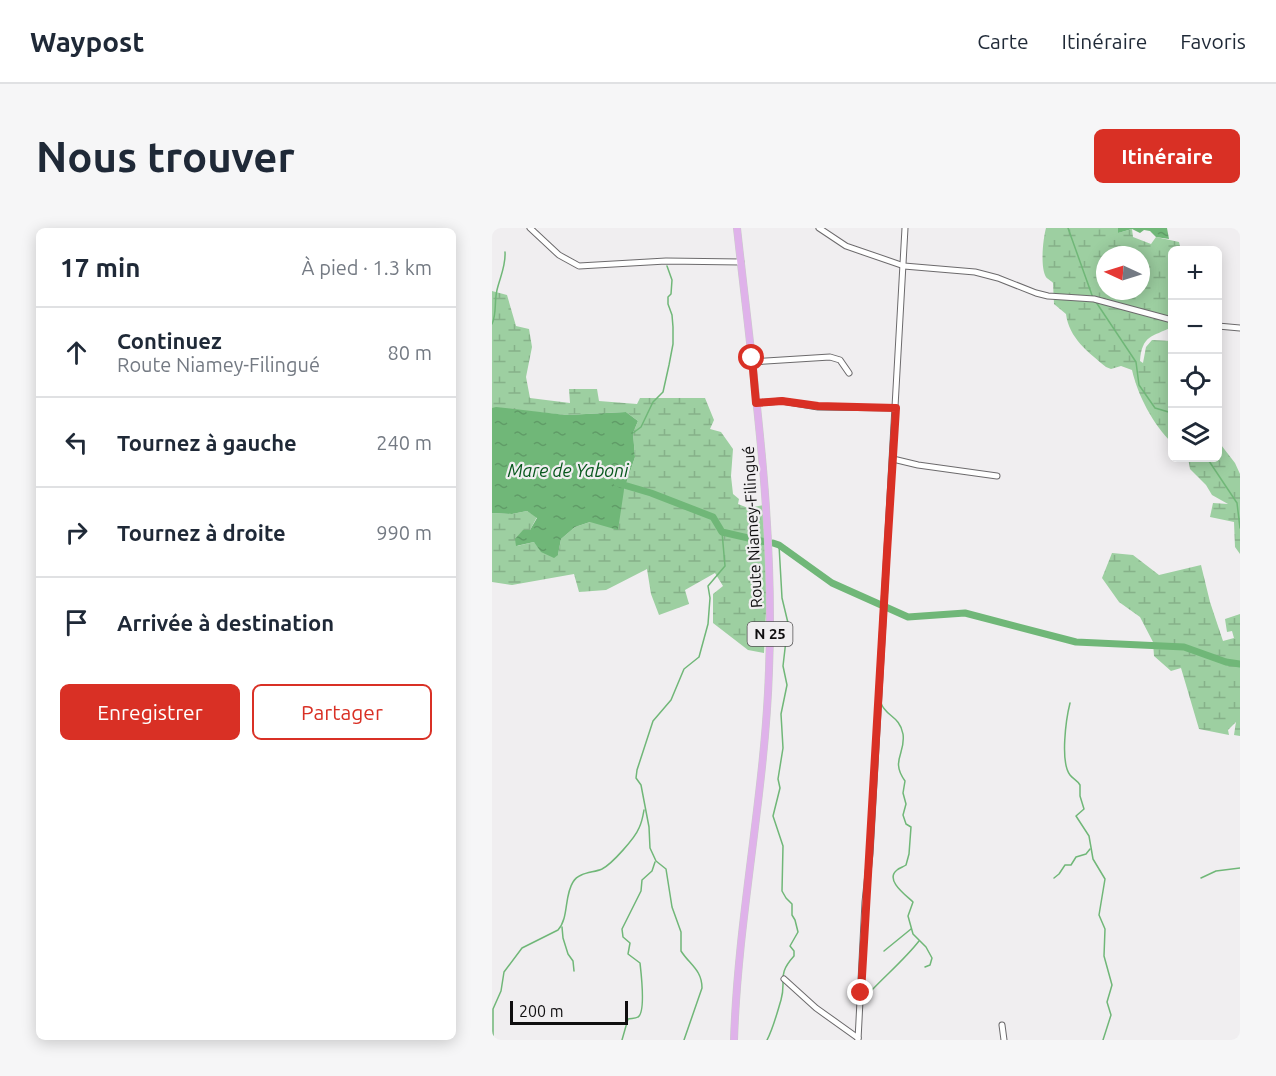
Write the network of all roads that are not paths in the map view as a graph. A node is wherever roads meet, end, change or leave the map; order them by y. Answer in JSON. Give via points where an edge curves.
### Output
{"nodes":[{"id":1,"x":530,"y":228,"type":"edge"},
{"id":2,"x":737,"y":228,"type":"edge"},
{"id":3,"x":819,"y":228,"type":"edge"},
{"id":4,"x":905,"y":228,"type":"edge"},
{"id":5,"x":741,"y":262,"type":"junction"},
{"id":6,"x":904,"y":266,"type":"junction"},
{"id":7,"x":1168,"y":319,"type":"edge"},
{"id":8,"x":1222,"y":326,"type":"edge"},
{"id":9,"x":1240,"y":328,"type":"edge"},
{"id":10,"x":752,"y":362,"type":"junction"},
{"id":11,"x":849,"y":373,"type":"dead end"},
{"id":12,"x":756,"y":403,"type":"junction"},
{"id":13,"x":896,"y":408,"type":"junction"},
{"id":14,"x":893,"y":459,"type":"junction"},
{"id":15,"x":997,"y":476,"type":"dead end"},
{"id":16,"x":784,"y":979,"type":"dead end"},
{"id":17,"x":1002,"y":1025,"type":"dead end"},
{"id":18,"x":858,"y":1039,"type":"edge"},
{"id":19,"x":734,"y":1040,"type":"edge"},
{"id":20,"x":1004,"y":1040,"type":"edge"}],
"edges":[{"from":1,"to":5,"type":"street","via":[[559,255],[579,266]]},
{"from":2,"to":5,"type":"main road","name":"Route Niamey-Filingué","number":"N 25"},
{"from":3,"to":6,"type":"street","via":[[846,246]]},
{"from":4,"to":6,"type":"street"},
{"from":5,"to":10,"type":"main road","name":"Route Niamey-Filingué","number":"N 25"},
{"from":6,"to":7,"type":"street","via":[[975,272],[1042,294],[1094,299]]},
{"from":6,"to":13,"type":"street"},
{"from":8,"to":9,"type":"street"},
{"from":10,"to":11,"type":"street","via":[[830,357],[840,360]]},
{"from":10,"to":12,"type":"main road","name":"Route Niamey-Filingué","number":"N 25"},
{"from":12,"to":13,"type":"street"},
{"from":12,"to":19,"type":"main road","name":"Route Niamey-Filingué","number":"N 25","via":[[768,531],[770,669]]},
{"from":13,"to":14,"type":"street"},
{"from":14,"to":15,"type":"street"},
{"from":14,"to":18,"type":"street"},
{"from":16,"to":18,"type":"street"},
{"from":17,"to":20,"type":"street"}]}
